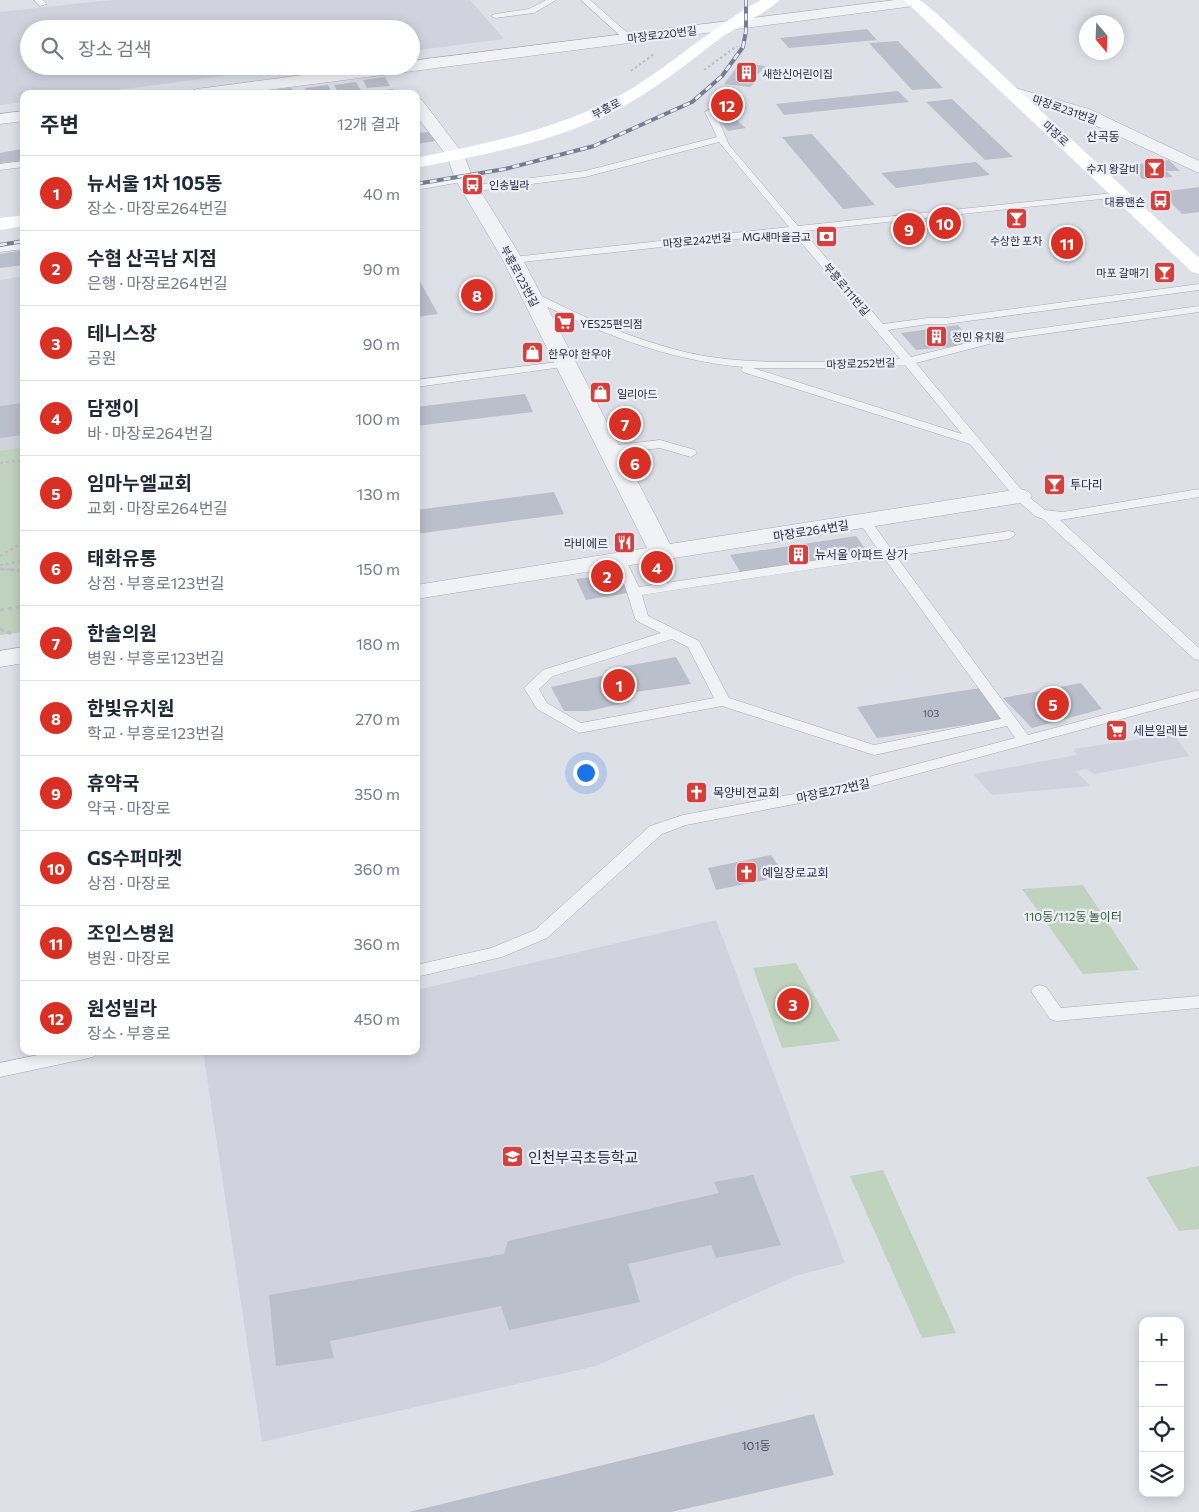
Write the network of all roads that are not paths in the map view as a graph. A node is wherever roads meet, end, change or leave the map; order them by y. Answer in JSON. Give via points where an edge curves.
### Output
{"nodes":[{"id":1,"x":552,"y":0,"type":"edge"},
{"id":2,"x":585,"y":0,"type":"edge"},
{"id":3,"x":772,"y":0,"type":"edge"},
{"id":4,"x":912,"y":1,"type":"edge"},
{"id":5,"x":756,"y":4,"type":"edge"},
{"id":6,"x":495,"y":16,"type":"dead end"},
{"id":7,"x":731,"y":25,"type":"junction"},
{"id":8,"x":628,"y":38,"type":"junction"},
{"id":9,"x":420,"y":65,"type":"edge"},
{"id":10,"x":401,"y":83,"type":"edge"},
{"id":11,"x":250,"y":90,"type":"edge"},
{"id":12,"x":1012,"y":92,"type":"junction"},
{"id":13,"x":420,"y":108,"type":"edge"},
{"id":14,"x":710,"y":112,"type":"dead end"},
{"id":15,"x":20,"y":116,"type":"edge"},
{"id":16,"x":0,"y":119,"type":"edge"},
{"id":17,"x":721,"y":139,"type":"junction"},
{"id":18,"x":455,"y":155,"type":"junction"},
{"id":19,"x":420,"y":161,"type":"edge"},
{"id":20,"x":20,"y":164,"type":"edge"},
{"id":21,"x":0,"y":167,"type":"edge"},
{"id":22,"x":1199,"y":168,"type":"edge"},
{"id":23,"x":467,"y":184,"type":"junction"},
{"id":24,"x":420,"y":187,"type":"edge"},
{"id":25,"x":1120,"y":194,"type":"junction"},
{"id":26,"x":20,"y":221,"type":"edge"},
{"id":27,"x":0,"y":224,"type":"edge"},
{"id":28,"x":797,"y":230,"type":"junction"},
{"id":29,"x":20,"y":246,"type":"edge"},
{"id":30,"x":0,"y":249,"type":"edge"},
{"id":31,"x":513,"y":260,"type":"junction"},
{"id":32,"x":1199,"y":268,"type":"edge"},
{"id":33,"x":1199,"y":287,"type":"edge"},
{"id":34,"x":530,"y":294,"type":"junction"},
{"id":35,"x":1199,"y":309,"type":"edge"},
{"id":36,"x":880,"y":328,"type":"junction"},
{"id":37,"x":719,"y":361,"type":"junction"},
{"id":38,"x":908,"y":361,"type":"junction"},
{"id":39,"x":566,"y":364,"type":"junction"},
{"id":40,"x":420,"y":383,"type":"edge"},
{"id":41,"x":972,"y":441,"type":"junction"},
{"id":42,"x":610,"y":450,"type":"junction"},
{"id":43,"x":691,"y":453,"type":"dead end"},
{"id":44,"x":1199,"y":493,"type":"edge"},
{"id":45,"x":1020,"y":496,"type":"junction"},
{"id":46,"x":1048,"y":516,"type":"junction"},
{"id":47,"x":864,"y":521,"type":"junction"},
{"id":48,"x":1009,"y":535,"type":"dead end"},
{"id":49,"x":662,"y":553,"type":"junction"},
{"id":50,"x":889,"y":554,"type":"junction"},
{"id":51,"x":619,"y":560,"type":"junction"},
{"id":52,"x":420,"y":591,"type":"edge"},
{"id":53,"x":634,"y":592,"type":"junction"},
{"id":54,"x":673,"y":634,"type":"junction"},
{"id":55,"x":17,"y":644,"type":"edge"},
{"id":56,"x":1199,"y":656,"type":"edge"},
{"id":57,"x":0,"y":659,"type":"edge"},
{"id":58,"x":1199,"y":694,"type":"edge"},
{"id":59,"x":724,"y":701,"type":"junction"},
{"id":60,"x":1011,"y":721,"type":"junction"},
{"id":61,"x":1025,"y":741,"type":"junction"},
{"id":62,"x":420,"y":970,"type":"edge"},
{"id":63,"x":1040,"y":991,"type":"dead end"},
{"id":64,"x":1199,"y":1002,"type":"edge"},
{"id":65,"x":71,"y":1055,"type":"edge"},
{"id":66,"x":0,"y":1070,"type":"edge"}],
"edges":[{"from":1,"to":6,"type":"lane","via":[[531,11]]},
{"from":2,"to":8,"type":"lane"},
{"from":3,"to":5,"type":"main road","name":"부흥로"},
{"from":4,"to":7,"type":"street","name":"마장로220번길"},
{"from":4,"to":12,"type":"main road","name":"마장로"},
{"from":5,"to":7,"type":"main road","name":"부흥로"},
{"from":7,"to":8,"type":"street","name":"마장로220번길"},
{"from":7,"to":18,"type":"main road","name":"부흥로","via":[[632,94],[596,114],[515,142]]},
{"from":8,"to":9,"type":"street","name":"마장로220번길"},
{"from":10,"to":11,"type":"street","name":"마장로220번길"},
{"from":12,"to":22,"type":"street","name":"마장로231번길","via":[[1083,113]]},
{"from":12,"to":25,"type":"main road","name":"마장로"},
{"from":13,"to":18,"type":"street"},
{"from":14,"to":17,"type":"lane","name":"부흥로111번길"},
{"from":15,"to":16,"type":"street"},
{"from":17,"to":23,"type":"lane","via":[[604,169],[535,182]]},
{"from":17,"to":28,"type":"lane","name":"부흥로111번길"},
{"from":18,"to":19,"type":"main road","name":"부흥로"},
{"from":18,"to":23,"type":"street","name":"부흥로123번길"},
{"from":20,"to":21,"type":"lane"},
{"from":23,"to":24,"type":"lane"},
{"from":23,"to":31,"type":"street","name":"부흥로123번길"},
{"from":25,"to":28,"type":"lane","name":"마장로242번길"},
{"from":25,"to":32,"type":"main road","name":"마장로"},
{"from":26,"to":27,"type":"main road"},
{"from":28,"to":31,"type":"lane","name":"마장로242번길"},
{"from":28,"to":36,"type":"lane","name":"부흥로111번길"},
{"from":29,"to":30,"type":"lane"},
{"from":31,"to":34,"type":"street","name":"부흥로123번길"},
{"from":33,"to":36,"type":"lane"},
{"from":34,"to":37,"type":"lane","name":"마장로252번길","via":[[603,330],[662,349]]},
{"from":34,"to":39,"type":"street","name":"부흥로123번길"},
{"from":35,"to":38,"type":"lane","name":"마장로252번길","via":[[1001,337],[943,355]]},
{"from":36,"to":38,"type":"lane","name":"부흥로111번길"},
{"from":37,"to":38,"type":"lane","name":"마장로252번길","via":[[762,365],[838,365]]},
{"from":37,"to":41,"type":"lane"},
{"from":38,"to":41,"type":"lane","name":"부흥로111번길"},
{"from":39,"to":40,"type":"lane"},
{"from":39,"to":42,"type":"street","name":"부흥로123번길"},
{"from":41,"to":45,"type":"lane","name":"부흥로111번길"},
{"from":42,"to":43,"type":"lane","via":[[660,444]]},
{"from":42,"to":49,"type":"street","name":"부흥로123번길"},
{"from":44,"to":46,"type":"lane","via":[[1076,515]]},
{"from":45,"to":46,"type":"lane","via":[[1029,506]]},
{"from":45,"to":47,"type":"street","name":"마장로264번길"},
{"from":46,"to":56,"type":"lane"},
{"from":47,"to":49,"type":"street","name":"마장로264번길"},
{"from":47,"to":50,"type":"lane"},
{"from":48,"to":50,"type":"lane"},
{"from":49,"to":51,"type":"street","name":"마장로264번길"},
{"from":50,"to":53,"type":"lane"},
{"from":50,"to":60,"type":"lane"},
{"from":51,"to":52,"type":"street","name":"마장로264번길"},
{"from":51,"to":53,"type":"lane"},
{"from":53,"to":54,"type":"lane","via":[[642,618]]},
{"from":54,"to":59,"type":"lane","via":[[694,644]]},
{"from":54,"to":59,"type":"lane","via":[[548,674],[531,688],[542,706],[580,728]]},
{"from":55,"to":57,"type":"street"},
{"from":58,"to":61,"type":"lane","name":"마장로272번길"},
{"from":59,"to":60,"type":"lane","via":[[874,750]]},
{"from":60,"to":61,"type":"lane"},
{"from":61,"to":62,"type":"lane","name":"마장로272번길","via":[[831,792],[683,820],[656,830],[541,934],[499,952]]},
{"from":63,"to":64,"type":"lane","via":[[1056,1015]]},
{"from":65,"to":66,"type":"lane"}]}
